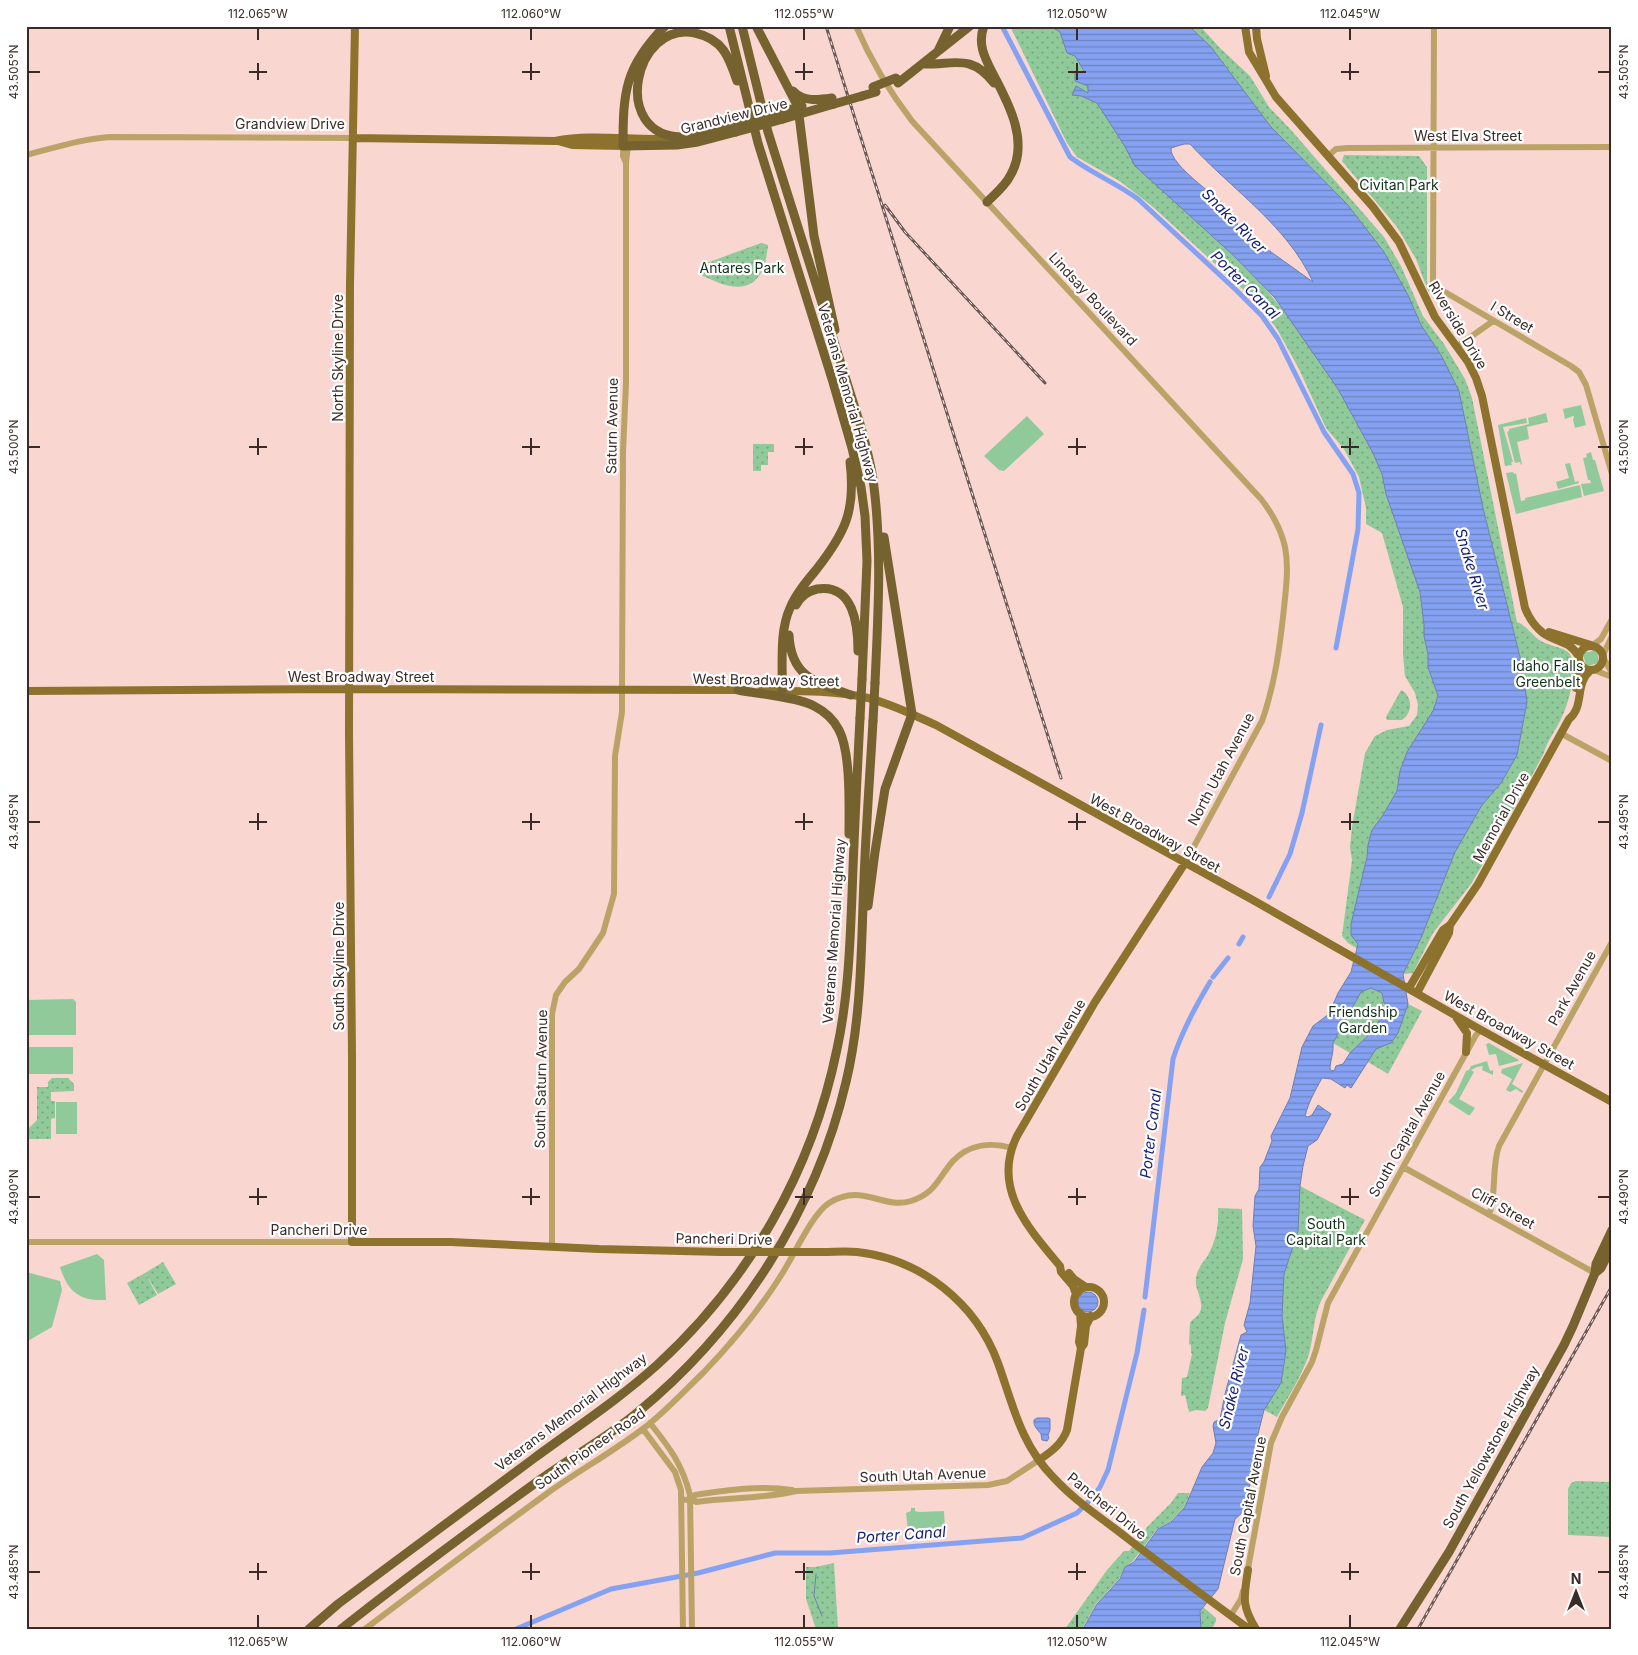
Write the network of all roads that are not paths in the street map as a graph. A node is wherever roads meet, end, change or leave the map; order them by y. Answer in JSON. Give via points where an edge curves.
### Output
{"nodes":[{"id":1,"x":355,"y":26,"type":"edge"},
{"id":2,"x":665,"y":26,"type":"edge"},
{"id":3,"x":729,"y":26,"type":"edge"},
{"id":4,"x":742,"y":26,"type":"edge"},
{"id":5,"x":756,"y":26,"type":"edge"},
{"id":6,"x":856,"y":26,"type":"edge"},
{"id":7,"x":950,"y":26,"type":"edge"},
{"id":8,"x":970,"y":26,"type":"edge"},
{"id":9,"x":984,"y":26,"type":"edge"},
{"id":10,"x":1245,"y":26,"type":"edge"},
{"id":11,"x":1256,"y":26,"type":"edge"},
{"id":12,"x":1434,"y":26,"type":"edge"},
{"id":13,"x":648,"y":53,"type":"junction"},
{"id":14,"x":937,"y":53,"type":"junction"},
{"id":15,"x":922,"y":64,"type":"junction"},
{"id":16,"x":784,"y":79,"type":"junction"},
{"id":17,"x":1267,"y":83,"type":"junction"},
{"id":18,"x":831,"y":103,"type":"junction"},
{"id":19,"x":798,"y":110,"type":"junction"},
{"id":20,"x":1015,"y":122,"type":"junction"},
{"id":21,"x":736,"y":128,"type":"junction"},
{"id":22,"x":353,"y":138,"type":"junction"},
{"id":23,"x":684,"y":138,"type":"junction"},
{"id":24,"x":802,"y":139,"type":"junction"},
{"id":25,"x":625,"y":142,"type":"junction"},
{"id":26,"x":758,"y":143,"type":"junction"},
{"id":27,"x":1612,"y":147,"type":"edge"},
{"id":28,"x":1433,"y":149,"type":"junction"},
{"id":29,"x":1325,"y":154,"type":"junction"},
{"id":30,"x":26,"y":155,"type":"edge"},
{"id":31,"x":987,"y":202,"type":"junction"},
{"id":32,"x":1493,"y":320,"type":"junction"},
{"id":33,"x":1458,"y":346,"type":"junction"},
{"id":34,"x":832,"y":379,"type":"junction"},
{"id":35,"x":861,"y":427,"type":"junction"},
{"id":36,"x":1612,"y":474,"type":"edge"},
{"id":37,"x":874,"y":486,"type":"junction"},
{"id":38,"x":1285,"y":596,"type":"joint"},
{"id":39,"x":1612,"y":619,"type":"edge"},
{"id":40,"x":1536,"y":626,"type":"junction"},
{"id":41,"x":1612,"y":636,"type":"edge"},
{"id":42,"x":1592,"y":645,"type":"junction"},
{"id":43,"x":1604,"y":657,"type":"junction"},
{"id":44,"x":1579,"y":658,"type":"junction"},
{"id":45,"x":1592,"y":670,"type":"junction"},
{"id":46,"x":1612,"y":673,"type":"edge"},
{"id":47,"x":1612,"y":677,"type":"edge"},
{"id":48,"x":860,"y":679,"type":"junction"},
{"id":49,"x":350,"y":689,"type":"junction"},
{"id":50,"x":738,"y":690,"type":"junction"},
{"id":51,"x":26,"y":691,"type":"edge"},
{"id":52,"x":622,"y":691,"type":"junction"},
{"id":53,"x":782,"y":691,"type":"junction"},
{"id":54,"x":850,"y":695,"type":"junction"},
{"id":55,"x":912,"y":714,"type":"junction"},
{"id":56,"x":1570,"y":719,"type":"junction"},
{"id":57,"x":1562,"y":734,"type":"junction"},
{"id":58,"x":1612,"y":761,"type":"edge"},
{"id":59,"x":1185,"y":863,"type":"junction"},
{"id":60,"x":1450,"y":926,"type":"junction"},
{"id":61,"x":850,"y":932,"type":"junction"},
{"id":62,"x":1612,"y":942,"type":"edge"},
{"id":63,"x":862,"y":958,"type":"junction"},
{"id":64,"x":1407,"y":987,"type":"junction"},
{"id":65,"x":1417,"y":993,"type":"junction"},
{"id":66,"x":1455,"y":1015,"type":"junction"},
{"id":67,"x":1481,"y":1030,"type":"junction"},
{"id":68,"x":1466,"y":1052,"type":"junction"},
{"id":69,"x":1545,"y":1064,"type":"junction"},
{"id":70,"x":1612,"y":1102,"type":"edge"},
{"id":71,"x":1012,"y":1148,"type":"junction"},
{"id":72,"x":1403,"y":1167,"type":"junction"},
{"id":73,"x":1489,"y":1215,"type":"junction"},
{"id":74,"x":1612,"y":1230,"type":"edge"},
{"id":75,"x":26,"y":1242,"type":"edge"},
{"id":76,"x":352,"y":1242,"type":"junction"},
{"id":77,"x":552,"y":1246,"type":"junction"},
{"id":78,"x":1612,"y":1246,"type":"edge"},
{"id":79,"x":1060,"y":1266,"type":"junction"},
{"id":80,"x":1593,"y":1272,"type":"junction"},
{"id":81,"x":1086,"y":1288,"type":"junction"},
{"id":82,"x":1076,"y":1294,"type":"junction"},
{"id":83,"x":1080,"y":1314,"type":"junction"},
{"id":84,"x":1091,"y":1316,"type":"junction"},
{"id":85,"x":1081,"y":1348,"type":"junction"},
{"id":86,"x":650,"y":1423,"type":"junction"},
{"id":87,"x":643,"y":1429,"type":"junction"},
{"id":88,"x":1039,"y":1460,"type":"junction"},
{"id":89,"x":796,"y":1491,"type":"junction"},
{"id":90,"x":692,"y":1499,"type":"junction"},
{"id":91,"x":682,"y":1500,"type":"junction"},
{"id":92,"x":713,"y":1500,"type":"junction"},
{"id":93,"x":692,"y":1526,"type":"junction"},
{"id":94,"x":1248,"y":1570,"type":"junction"},
{"id":95,"x":1231,"y":1615,"type":"junction"},
{"id":96,"x":309,"y":1629,"type":"edge"},
{"id":97,"x":342,"y":1629,"type":"edge"},
{"id":98,"x":365,"y":1629,"type":"edge"},
{"id":99,"x":683,"y":1629,"type":"edge"},
{"id":100,"x":692,"y":1629,"type":"edge"},
{"id":101,"x":1249,"y":1629,"type":"edge"},
{"id":102,"x":1256,"y":1629,"type":"edge"},
{"id":103,"x":1400,"y":1629,"type":"edge"}],
"edges":[{"from":1,"to":22,"type":"main road","name":"North Skyline Drive"},
{"from":2,"to":25,"type":"highway","via":[[650,42],[631,73],[624,101]]},
{"from":3,"to":26,"type":"highway","name":"Veterans Memorial Highway"},
{"from":4,"to":35,"type":"highway","name":"Veterans Memorial Highway","via":[[768,132]]},
{"from":5,"to":16,"type":"highway"},
{"from":6,"to":31,"type":"street","name":"Lindsay Boulevard","via":[[893,96]]},
{"from":7,"to":14,"type":"highway"},
{"from":8,"to":14,"type":"highway"},
{"from":9,"to":20,"type":"highway","via":[[982,50]]},
{"from":10,"to":17,"type":"main road","name":"Riverside Drive","via":[[1249,52]]},
{"from":11,"to":17,"type":"main road"},
{"from":12,"to":28,"type":"street"},
{"from":13,"to":23,"type":"highway","via":[[637,88],[641,114],[659,132]]},
{"from":13,"to":25,"type":"highway","via":[[630,95]]},
{"from":13,"to":26,"type":"highway","via":[[660,42],[676,34],[690,32],[706,36],[721,46],[731,62]]},
{"from":14,"to":15,"type":"highway"},
{"from":15,"to":18,"type":"highway","bridge":true,"via":[[897,80]]},
{"from":15,"to":20,"type":"highway","via":[[959,62],[978,67],[994,82]]},
{"from":16,"to":18,"type":"highway","via":[[800,97]]},
{"from":16,"to":19,"type":"highway"},
{"from":17,"to":29,"type":"main road","name":"Riverside Drive","via":[[1284,108]]},
{"from":18,"to":19,"type":"highway","name":"Grandview Drive"},
{"from":18,"to":24,"type":"highway","via":[[808,118]]},
{"from":19,"to":21,"type":"highway","name":"Grandview Drive","bridge":true},
{"from":19,"to":24,"type":"highway"},
{"from":20,"to":31,"type":"highway","via":[[1017,159],[1010,176]]},
{"from":21,"to":23,"type":"highway","name":"Grandview Drive"},
{"from":21,"to":25,"type":"highway","name":"Grandview Drive","via":[[698,142],[677,145]]},
{"from":22,"to":25,"type":"main road","name":"Grandview Drive","via":[[555,140],[572,137]]},
{"from":22,"to":30,"type":"street","name":"Grandview Drive","via":[[110,137],[92,138]]},
{"from":22,"to":49,"type":"main road","name":"North Skyline Drive"},
{"from":23,"to":25,"type":"main road","name":"Grandview Drive"},
{"from":24,"to":35,"type":"highway","via":[[818,256]]},
{"from":25,"to":52,"type":"street","name":"Saturn Avenue","via":[[622,156],[626,163]]},
{"from":26,"to":34,"type":"highway","name":"Veterans Memorial Highway"},
{"from":27,"to":28,"type":"street","name":"West Elva Street"},
{"from":28,"to":29,"type":"street","name":"West Elva Street","via":[[1348,148]]},
{"from":28,"to":32,"type":"street","name":"I Street","via":[[1433,283]]},
{"from":29,"to":33,"type":"main road","name":"Riverside Drive","via":[[1390,228],[1408,258],[1435,317]]},
{"from":31,"to":38,"type":"street","name":"Lindsay Boulevard","via":[[1267,507],[1284,545]]},
{"from":32,"to":33,"type":"street"},
{"from":32,"to":36,"type":"street","name":"I Street","via":[[1579,372],[1586,385]]},
{"from":33,"to":40,"type":"main road","name":"Riverside Drive","via":[[1482,396],[1522,600]]},
{"from":34,"to":48,"type":"highway","name":"Veterans Memorial Highway","via":[[852,448],[865,516],[867,562]]},
{"from":34,"to":53,"type":"highway","via":[[852,476],[850,510],[840,538],[798,593],[788,612],[784,629]]},
{"from":35,"to":37,"type":"highway","name":"Veterans Memorial Highway"},
{"from":37,"to":55,"type":"highway"},
{"from":37,"to":63,"type":"highway","name":"Veterans Memorial Highway","bridge":true,"via":[[880,583]]},
{"from":38,"to":59,"type":"street","name":"North Utah Avenue","via":[[1276,668],[1264,714]]},
{"from":39,"to":42,"type":"street","via":[[1601,639]]},
{"from":40,"to":42,"type":"main road"},
{"from":40,"to":44,"type":"main road","name":"Riverside Drive","via":[[1569,644]]},
{"from":41,"to":43,"type":"street"},
{"from":42,"to":43,"type":"main road","via":[[1600,649]]},
{"from":42,"to":44,"type":"main road","via":[[1582,649]]},
{"from":43,"to":45,"type":"main road","via":[[1601,666]]},
{"from":43,"to":46,"type":"street"},
{"from":44,"to":45,"type":"main road","via":[[1584,668]]},
{"from":44,"to":56,"type":"main road","name":"Memorial Drive"},
{"from":45,"to":47,"type":"street"},
{"from":45,"to":56,"type":"main road","name":"Memorial Drive","via":[[1582,681],[1576,710]]},
{"from":48,"to":54,"type":"highway","via":[[857,627],[851,608],[839,593],[830,590],[806,593],[798,601],[790,623],[789,636],[796,665],[813,681]]},
{"from":48,"to":61,"type":"highway","name":"Veterans Memorial Highway","bridge":true},
{"from":49,"to":51,"type":"main road","name":"West Broadway Street"},
{"from":49,"to":52,"type":"main road","name":"West Broadway Street"},
{"from":49,"to":76,"type":"main road","name":"South Skyline Drive"},
{"from":50,"to":52,"type":"main road","name":"West Broadway Street"},
{"from":50,"to":53,"type":"main road","name":"West Broadway Street"},
{"from":50,"to":61,"type":"highway","via":[[814,706],[830,717],[840,732],[848,791]]},
{"from":52,"to":77,"type":"street","name":"South Saturn Avenue","via":[[615,756],[616,873],[612,902],[603,933],[556,995],[552,1014]]},
{"from":53,"to":54,"type":"main road","name":"West Broadway Street"},
{"from":54,"to":55,"type":"main road","name":"West Broadway Street"},
{"from":55,"to":59,"type":"main road","name":"West Broadway Street"},
{"from":55,"to":63,"type":"highway","via":[[892,766],[882,805]]},
{"from":56,"to":57,"type":"main road","name":"Memorial Drive"},
{"from":57,"to":58,"type":"street"},
{"from":57,"to":60,"type":"main road","name":"Memorial Drive","via":[[1478,884]]},
{"from":59,"to":64,"type":"main road","name":"West Broadway Street"},
{"from":59,"to":71,"type":"main road","name":"South Utah Avenue","via":[[1095,1002]]},
{"from":60,"to":64,"type":"main road","name":"Memorial Drive","via":[[1443,930]]},
{"from":60,"to":65,"type":"main road","name":"Memorial Drive"},
{"from":61,"to":96,"type":"highway","name":"Veterans Memorial Highway","via":[[843,1016],[817,1126],[782,1206],[732,1283],[686,1338],[654,1368]]},
{"from":62,"to":69,"type":"street","name":"Park Avenue"},
{"from":63,"to":97,"type":"highway","name":"Veterans Memorial Highway","via":[[857,1021],[846,1081],[822,1158],[781,1243],[726,1324],[687,1367],[637,1412],[440,1553]]},
{"from":64,"to":65,"type":"main road","name":"West Broadway Street"},
{"from":65,"to":66,"type":"main road","name":"West Broadway Street"},
{"from":66,"to":67,"type":"main road","name":"West Broadway Street"},
{"from":66,"to":68,"type":"main road","via":[[1466,1032]]},
{"from":67,"to":68,"type":"street","name":"South Capital Avenue"},
{"from":67,"to":69,"type":"main road","name":"West Broadway Street"},
{"from":68,"to":72,"type":"street","name":"South Capital Avenue"},
{"from":69,"to":70,"type":"main road","name":"West Broadway Street"},
{"from":69,"to":73,"type":"street","name":"Park Avenue","via":[[1497,1151]]},
{"from":71,"to":79,"type":"main road","name":"South Utah Avenue","via":[[1009,1171],[1014,1201],[1028,1227]]},
{"from":71,"to":86,"type":"street","name":"South Pioneer Road","via":[[990,1144],[968,1150],[954,1160],[934,1188],[910,1201],[892,1202],[853,1195],[829,1203],[814,1220],[780,1277],[743,1327],[702,1373]]},
{"from":72,"to":73,"type":"street","name":"Cliff Street"},
{"from":72,"to":94,"type":"street","name":"South Capital Avenue","via":[[1328,1303],[1312,1362],[1270,1443]]},
{"from":73,"to":80,"type":"street","name":"Cliff Street"},
{"from":74,"to":80,"type":"highway"},
{"from":75,"to":76,"type":"street","name":"Pancheri Drive"},
{"from":76,"to":77,"type":"main road","name":"Pancheri Drive"},
{"from":77,"to":88,"type":"main road","name":"Pancheri Drive","bridge":true,"via":[[722,1252],[857,1252],[896,1261],[941,1284],[981,1328],[999,1364],[1024,1436]]},
{"from":78,"to":80,"type":"highway","via":[[1601,1268]]},
{"from":79,"to":81,"type":"main road","name":"South Utah Avenue"},
{"from":79,"to":82,"type":"main road","name":"South Utah Avenue"},
{"from":80,"to":103,"type":"highway","name":"South Yellowstone Highway","via":[[1573,1326],[1532,1402],[1448,1552]]},
{"from":81,"to":82,"type":"main road"},
{"from":81,"to":84,"type":"main road","name":"South Utah Avenue","via":[[1100,1292],[1103,1301],[1099,1312]]},
{"from":82,"to":83,"type":"main road","name":"South Utah Avenue","via":[[1075,1307]]},
{"from":83,"to":84,"type":"main road"},
{"from":83,"to":85,"type":"main road","name":"South Utah Avenue"},
{"from":84,"to":85,"type":"main road","name":"South Utah Avenue"},
{"from":85,"to":88,"type":"main road","name":"South Utah Avenue","via":[[1064,1438]]},
{"from":86,"to":87,"type":"street","name":"South Pioneer Road"},
{"from":86,"to":90,"type":"street","via":[[678,1461]]},
{"from":87,"to":91,"type":"street","via":[[675,1472]]},
{"from":87,"to":98,"type":"street","name":"South Pioneer Road","via":[[551,1491]]},
{"from":88,"to":89,"type":"street","name":"South Utah Avenue","via":[[1014,1478],[998,1484]]},
{"from":88,"to":95,"type":"main road","name":"Pancheri Drive","via":[[1053,1478],[1090,1511]]},
{"from":89,"to":90,"type":"street","name":"South Utah Avenue","via":[[776,1488],[736,1490],[695,1495]]},
{"from":89,"to":92,"type":"street","name":"South Utah Avenue"},
{"from":90,"to":91,"type":"street","name":"South Utah Avenue"},
{"from":90,"to":92,"type":"street","name":"South Utah Avenue","via":[[696,1502]]},
{"from":90,"to":93,"type":"street"},
{"from":91,"to":99,"type":"street"},
{"from":92,"to":93,"type":"street","via":[[696,1508]]},
{"from":93,"to":100,"type":"street"},
{"from":94,"to":95,"type":"street","name":"South Capital Avenue","via":[[1241,1599]]},
{"from":94,"to":102,"type":"main road","via":[[1244,1601]]},
{"from":95,"to":101,"type":"main road","name":"Pancheri Drive"}]}
